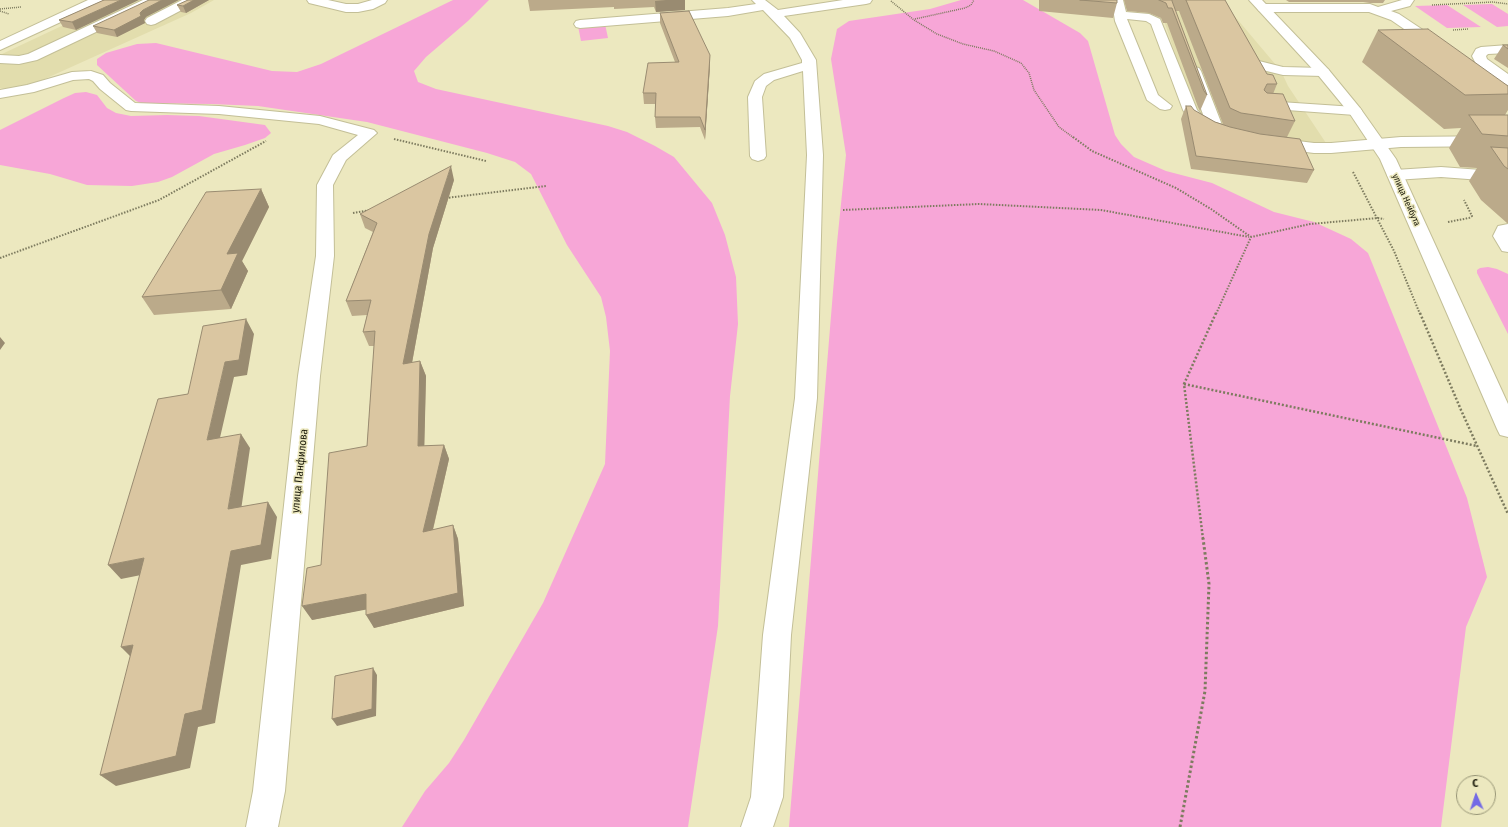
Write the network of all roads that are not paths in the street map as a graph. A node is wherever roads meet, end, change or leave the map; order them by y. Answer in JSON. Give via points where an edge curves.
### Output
{"nodes":[{"id":1,"x":98,"y":0,"type":"edge"},
{"id":2,"x":153,"y":0,"type":"edge"},
{"id":3,"x":191,"y":0,"type":"edge"},
{"id":4,"x":312,"y":0,"type":"edge"},
{"id":5,"x":381,"y":0,"type":"edge"},
{"id":6,"x":866,"y":0,"type":"edge"},
{"id":7,"x":1117,"y":0,"type":"edge"},
{"id":8,"x":1408,"y":0,"type":"edge"},
{"id":9,"x":1259,"y":4,"type":"edge"},
{"id":10,"x":1290,"y":4,"type":"edge"},
{"id":11,"x":766,"y":7,"type":"edge"},
{"id":12,"x":1378,"y":10,"type":"junction"},
{"id":13,"x":1120,"y":15,"type":"junction"},
{"id":14,"x":151,"y":21,"type":"dead end"},
{"id":15,"x":580,"y":24,"type":"dead end"},
{"id":16,"x":3,"y":43,"type":"edge"},
{"id":17,"x":1508,"y":49,"type":"edge"},
{"id":18,"x":1247,"y":51,"type":"edge"},
{"id":19,"x":0,"y":59,"type":"edge"},
{"id":20,"x":1198,"y":61,"type":"dead end"},
{"id":21,"x":1435,"y":62,"type":"edge"},
{"id":22,"x":1255,"y":64,"type":"junction"},
{"id":23,"x":809,"y":65,"type":"junction"},
{"id":24,"x":1323,"y":72,"type":"junction"},
{"id":25,"x":45,"y":76,"type":"dead end"},
{"id":26,"x":1262,"y":77,"type":"edge"},
{"id":27,"x":1508,"y":81,"type":"edge"},
{"id":28,"x":29,"y":88,"type":"junction"},
{"id":29,"x":0,"y":94,"type":"edge"},
{"id":30,"x":1264,"y":105,"type":"edge"},
{"id":31,"x":1165,"y":106,"type":"dead end"},
{"id":32,"x":1355,"y":111,"type":"junction"},
{"id":33,"x":1261,"y":141,"type":"edge"},
{"id":34,"x":1508,"y":141,"type":"edge"},
{"id":35,"x":1378,"y":143,"type":"junction"},
{"id":36,"x":758,"y":156,"type":"dead end"},
{"id":37,"x":1395,"y":175,"type":"junction"},
{"id":38,"x":1508,"y":177,"type":"edge"},
{"id":39,"x":1508,"y":229,"type":"edge"},
{"id":40,"x":1508,"y":247,"type":"edge"},
{"id":41,"x":1508,"y":429,"type":"edge"},
{"id":42,"x":262,"y":827,"type":"edge"},
{"id":43,"x":757,"y":827,"type":"edge"}],
"edges":[{"from":1,"to":16,"type":"main road"},
{"from":2,"to":19,"type":"main road","via":[[32,57]]},
{"from":3,"to":14,"type":"main road"},
{"from":4,"to":5,"type":"main road","via":[[346,8],[358,8]]},
{"from":6,"to":11,"type":"main road"},
{"from":7,"to":13,"type":"main road"},
{"from":8,"to":12,"type":"main road","via":[[1395,7]]},
{"from":9,"to":10,"type":"main road"},
{"from":9,"to":24,"type":"main road","name":"улица Нейбута"},
{"from":10,"to":12,"type":"main road"},
{"from":11,"to":15,"type":"main road"},
{"from":11,"to":23,"type":"main road","via":[[795,36],[809,60]]},
{"from":12,"to":21,"type":"main road","via":[[1395,16],[1430,41],[1424,52]]},
{"from":13,"to":20,"type":"main road","via":[[1149,18],[1156,22],[1190,110],[1195,118],[1223,132]]},
{"from":13,"to":31,"type":"main road","via":[[1152,98]]},
{"from":17,"to":27,"type":"main road","via":[[1486,50],[1479,56],[1481,61]]},
{"from":18,"to":22,"type":"main road"},
{"from":22,"to":24,"type":"main road","via":[[1284,71]]},
{"from":22,"to":26,"type":"main road"},
{"from":23,"to":36,"type":"main road","via":[[769,77],[760,84],[754,97]]},
{"from":23,"to":43,"type":"main road","via":[[815,155],[806,398],[777,635],[767,797]]},
{"from":24,"to":32,"type":"main road","name":"улица Нейбута"},
{"from":25,"to":28,"type":"main road"},
{"from":28,"to":29,"type":"main road"},
{"from":28,"to":42,"type":"main road","name":"улица Панфилова","via":[[72,76],[91,75],[98,78],[131,107],[219,110],[320,120],[369,133],[338,158],[324,185],[325,256],[309,376],[269,791]]},
{"from":30,"to":32,"type":"main road"},
{"from":32,"to":35,"type":"main road","name":"улица Нейбута"},
{"from":33,"to":35,"type":"main road","via":[[1314,148]]},
{"from":34,"to":35,"type":"main road"},
{"from":35,"to":37,"type":"main road","name":"улица Нейбута"},
{"from":37,"to":38,"type":"main road","via":[[1448,173]]},
{"from":37,"to":41,"type":"main road","name":"улица Нейбута"},
{"from":39,"to":40,"type":"main road","via":[[1504,230],[1502,236]]}]}
